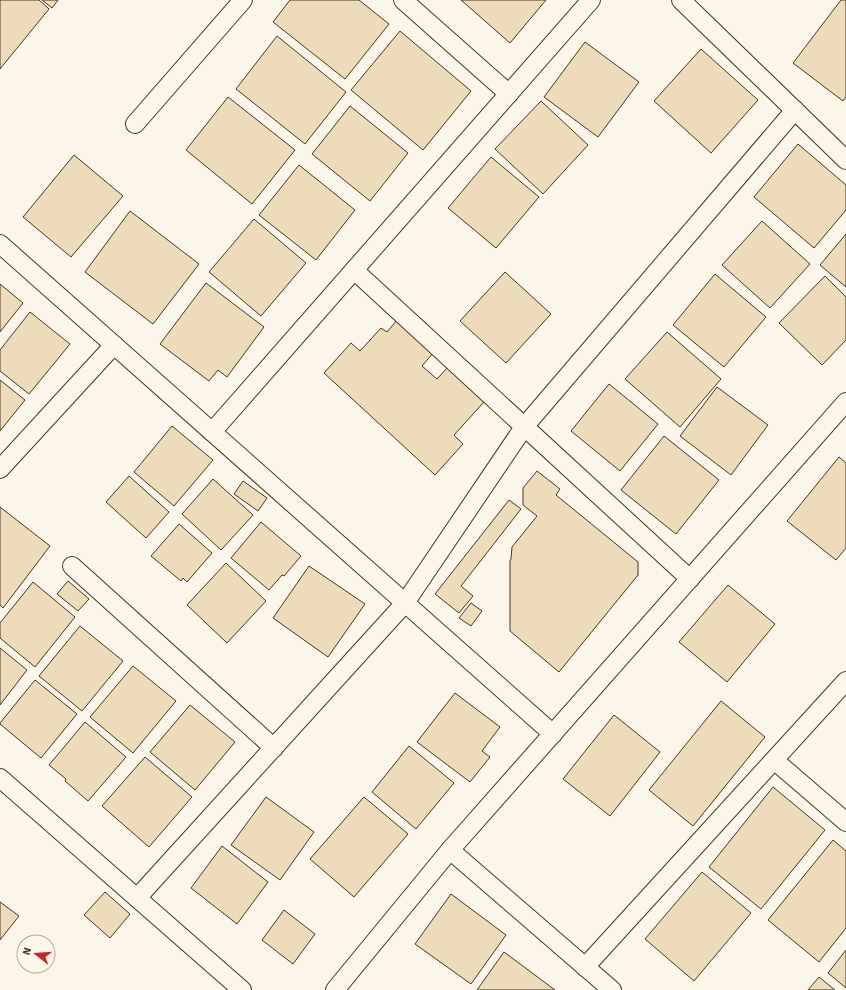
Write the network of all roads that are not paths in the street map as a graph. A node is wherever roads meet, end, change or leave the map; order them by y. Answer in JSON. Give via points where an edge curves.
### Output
{"nodes":[{"id":1,"x":243,"y":0,"type":"edge"},
{"id":2,"x":403,"y":0,"type":"edge"},
{"id":3,"x":591,"y":0,"type":"edge"},
{"id":4,"x":681,"y":0,"type":"edge"},
{"id":5,"x":508,"y":94,"type":"junction"},
{"id":6,"x":795,"y":110,"type":"junction"},
{"id":7,"x":135,"y":124,"type":"dead end"},
{"id":8,"x":846,"y":160,"type":"edge"},
{"id":9,"x":0,"y":244,"type":"edge"},
{"id":10,"x":354,"y":270,"type":"junction"},
{"id":11,"x":114,"y":345,"type":"junction"},
{"id":12,"x":842,"y":413,"type":"edge"},
{"id":13,"x":524,"y":427,"type":"junction"},
{"id":14,"x":212,"y":432,"type":"junction"},
{"id":15,"x":0,"y":469,"type":"edge"},
{"id":16,"x":72,"y":566,"type":"dead end"},
{"id":17,"x":690,"y":579,"type":"junction"},
{"id":18,"x":405,"y":603,"type":"junction"},
{"id":19,"x":846,"y":681,"type":"edge"},
{"id":20,"x":553,"y":734,"type":"junction"},
{"id":21,"x":274,"y":748,"type":"junction"},
{"id":22,"x":774,"y":760,"type":"junction"},
{"id":23,"x":0,"y":778,"type":"edge"},
{"id":24,"x":846,"y":822,"type":"edge"},
{"id":25,"x":450,"y":850,"type":"junction"},
{"id":26,"x":137,"y":898,"type":"junction"},
{"id":27,"x":585,"y":966,"type":"junction"},
{"id":28,"x":242,"y":990,"type":"edge"},
{"id":29,"x":335,"y":990,"type":"edge"},
{"id":30,"x":612,"y":990,"type":"edge"}],
"edges":[{"from":1,"to":7,"type":"street"},
{"from":2,"to":5,"type":"street"},
{"from":3,"to":5,"type":"street"},
{"from":4,"to":6,"type":"street"},
{"from":5,"to":10,"type":"street"},
{"from":6,"to":8,"type":"street"},
{"from":6,"to":13,"type":"street"},
{"from":9,"to":11,"type":"street"},
{"from":10,"to":13,"type":"street"},
{"from":10,"to":14,"type":"street"},
{"from":11,"to":14,"type":"street"},
{"from":11,"to":15,"type":"street"},
{"from":12,"to":17,"type":"street"},
{"from":13,"to":17,"type":"street"},
{"from":13,"to":18,"type":"street"},
{"from":14,"to":18,"type":"street"},
{"from":16,"to":21,"type":"street"},
{"from":17,"to":20,"type":"street"},
{"from":18,"to":20,"type":"street"},
{"from":18,"to":21,"type":"street"},
{"from":19,"to":22,"type":"street"},
{"from":20,"to":25,"type":"street"},
{"from":21,"to":26,"type":"street"},
{"from":22,"to":24,"type":"street"},
{"from":22,"to":27,"type":"street"},
{"from":23,"to":26,"type":"street"},
{"from":25,"to":27,"type":"street"},
{"from":25,"to":29,"type":"street"},
{"from":26,"to":28,"type":"street"},
{"from":27,"to":30,"type":"street"}]}
